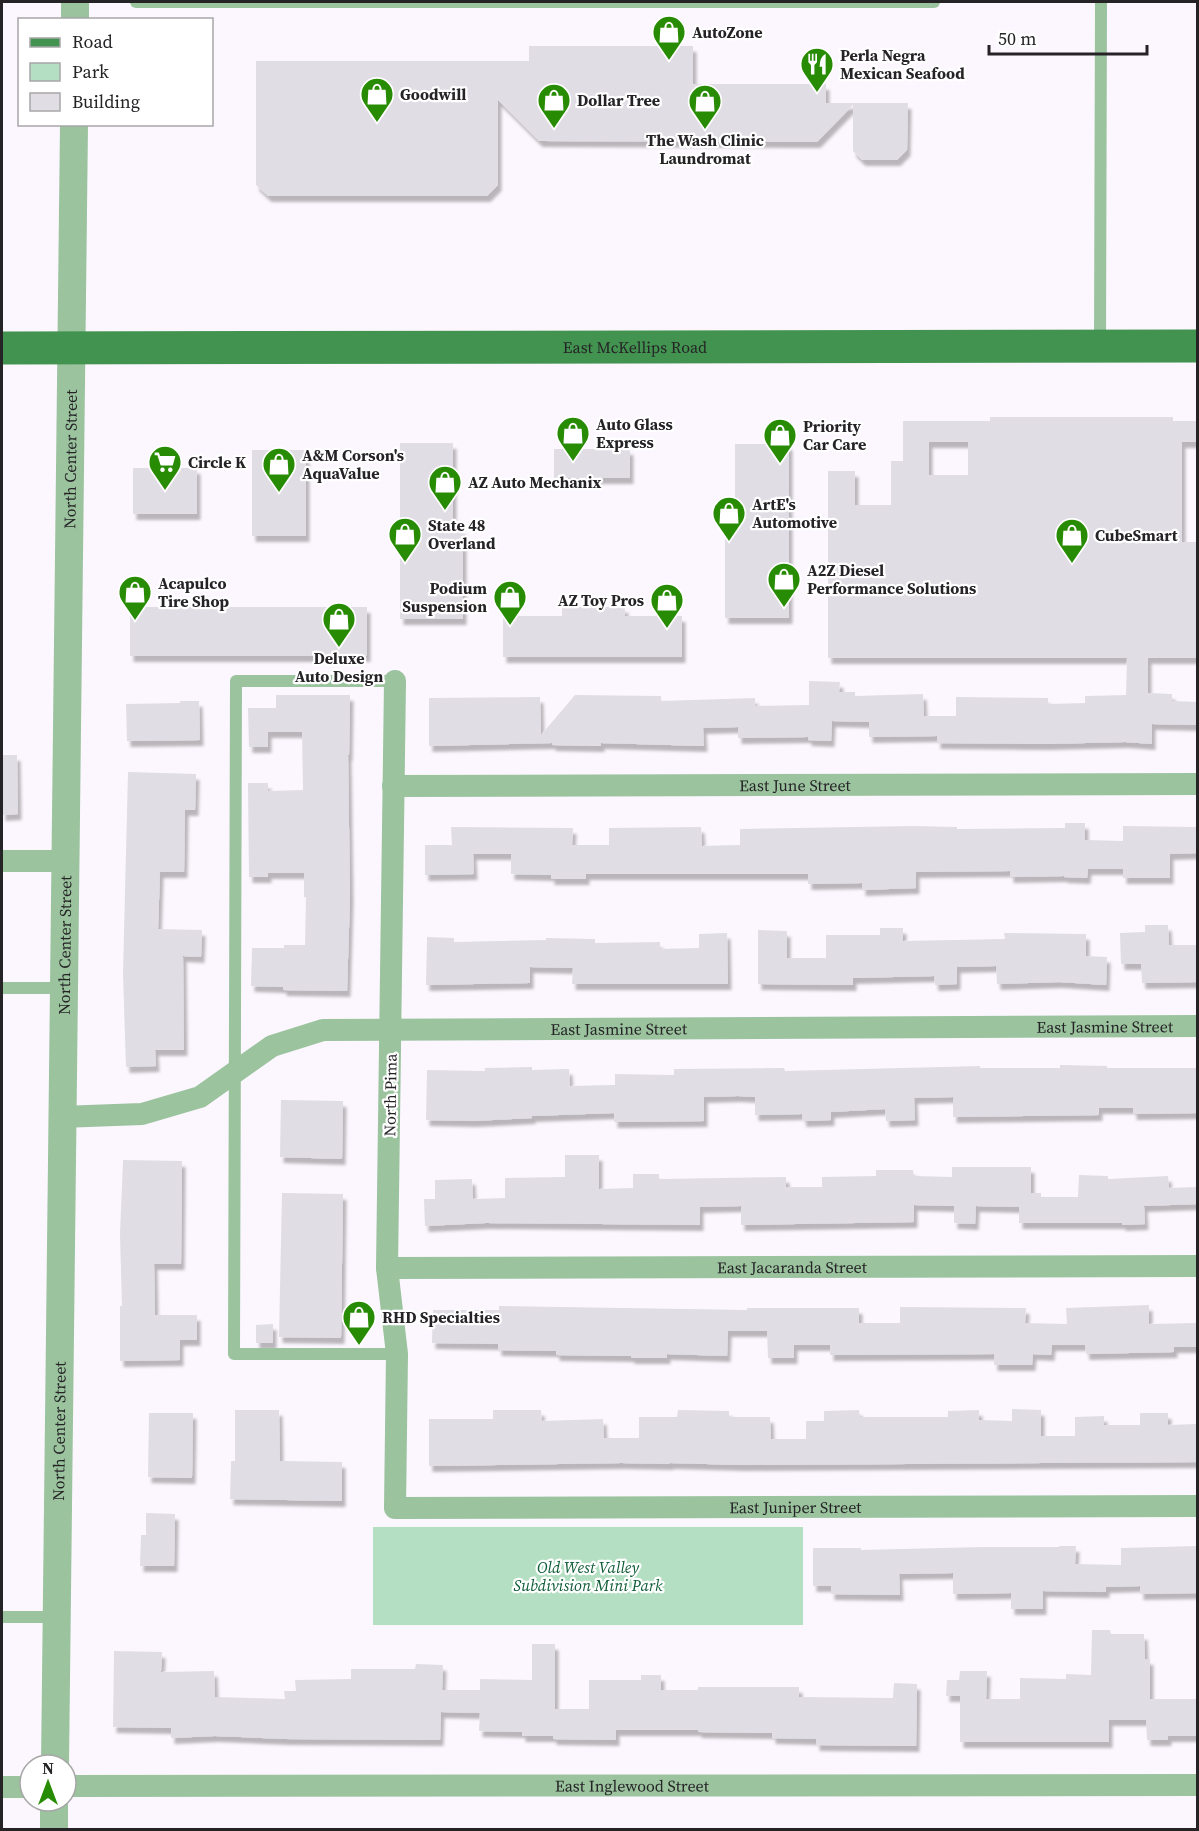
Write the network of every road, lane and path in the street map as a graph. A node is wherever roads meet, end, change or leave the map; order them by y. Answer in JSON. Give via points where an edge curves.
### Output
{"nodes":[{"id":1,"x":75,"y":2,"type":"edge"},
{"id":2,"x":136,"y":2,"type":"edge"},
{"id":3,"x":934,"y":2,"type":"edge"},
{"id":4,"x":1101,"y":2,"type":"edge"},
{"id":5,"x":75,"y":18,"type":"edge"},
{"id":6,"x":74,"y":126,"type":"edge"},
{"id":7,"x":1100,"y":346,"type":"junction"},
{"id":8,"x":1197,"y":346,"type":"edge"},
{"id":9,"x":2,"y":348,"type":"edge"},
{"id":10,"x":72,"y":348,"type":"junction"},
{"id":11,"x":395,"y":681,"type":"joint"},
{"id":12,"x":1197,"y":783,"type":"edge"},
{"id":13,"x":393,"y":786,"type":"junction"},
{"id":14,"x":2,"y":861,"type":"edge"},
{"id":15,"x":64,"y":861,"type":"junction"},
{"id":16,"x":2,"y":988,"type":"edge"},
{"id":17,"x":62,"y":988,"type":"junction"},
{"id":18,"x":1197,"y":1026,"type":"edge"},
{"id":19,"x":390,"y":1029,"type":"junction"},
{"id":20,"x":235,"y":1073,"type":"junction"},
{"id":21,"x":61,"y":1117,"type":"junction"},
{"id":22,"x":1197,"y":1266,"type":"edge"},
{"id":23,"x":387,"y":1268,"type":"junction"},
{"id":24,"x":396,"y":1354,"type":"junction"},
{"id":25,"x":1197,"y":1506,"type":"edge"},
{"id":26,"x":395,"y":1508,"type":"joint"},
{"id":27,"x":2,"y":1617,"type":"edge"},
{"id":28,"x":56,"y":1617,"type":"junction"},
{"id":29,"x":55,"y":1753,"type":"edge"},
{"id":30,"x":1197,"y":1785,"type":"edge"},
{"id":31,"x":78,"y":1786,"type":"edge"},
{"id":32,"x":2,"y":1787,"type":"edge"},
{"id":33,"x":18,"y":1787,"type":"edge"},
{"id":34,"x":54,"y":1813,"type":"edge"},
{"id":35,"x":54,"y":1830,"type":"edge"}],
"edges":[{"from":1,"to":5,"type":"street"},
{"from":2,"to":3,"type":"lane"},
{"from":4,"to":7,"type":"lane"},
{"from":6,"to":10,"type":"street","name":"North Center Street"},
{"from":7,"to":8,"type":"main road","name":"East McKellips Road"},
{"from":7,"to":10,"type":"main road","name":"East McKellips Road"},
{"from":9,"to":10,"type":"main road","name":"East McKellips Road"},
{"from":10,"to":15,"type":"street","name":"North Center Street"},
{"from":11,"to":13,"type":"street","name":"North Pima"},
{"from":11,"to":20,"type":"lane","via":[[236,681]]},
{"from":12,"to":13,"type":"street","name":"East June Street"},
{"from":13,"to":19,"type":"street","name":"North Pima"},
{"from":14,"to":15,"type":"street"},
{"from":15,"to":17,"type":"street","name":"North Center Street"},
{"from":16,"to":17,"type":"lane"},
{"from":17,"to":21,"type":"street","name":"North Center Street"},
{"from":18,"to":19,"type":"street","name":"East Jasmine Street"},
{"from":19,"to":20,"type":"street","name":"East Jasmine Street","via":[[322,1030],[272,1046]]},
{"from":19,"to":23,"type":"street","name":"North Pima"},
{"from":20,"to":21,"type":"street","name":"East Jasmine Street","via":[[200,1097],[142,1114]]},
{"from":20,"to":24,"type":"lane","via":[[234,1354]]},
{"from":21,"to":28,"type":"street","name":"North Center Street"},
{"from":22,"to":23,"type":"street","name":"East Jacaranda Street"},
{"from":23,"to":24,"type":"street","name":"North Pima"},
{"from":24,"to":26,"type":"street","name":"North Pima"},
{"from":25,"to":26,"type":"street","name":"East Juniper Street"},
{"from":27,"to":28,"type":"lane"},
{"from":28,"to":29,"type":"street","name":"North Center Street"},
{"from":30,"to":31,"type":"street","name":"East Inglewood Street"},
{"from":32,"to":33,"type":"street"},
{"from":34,"to":35,"type":"street"}]}
